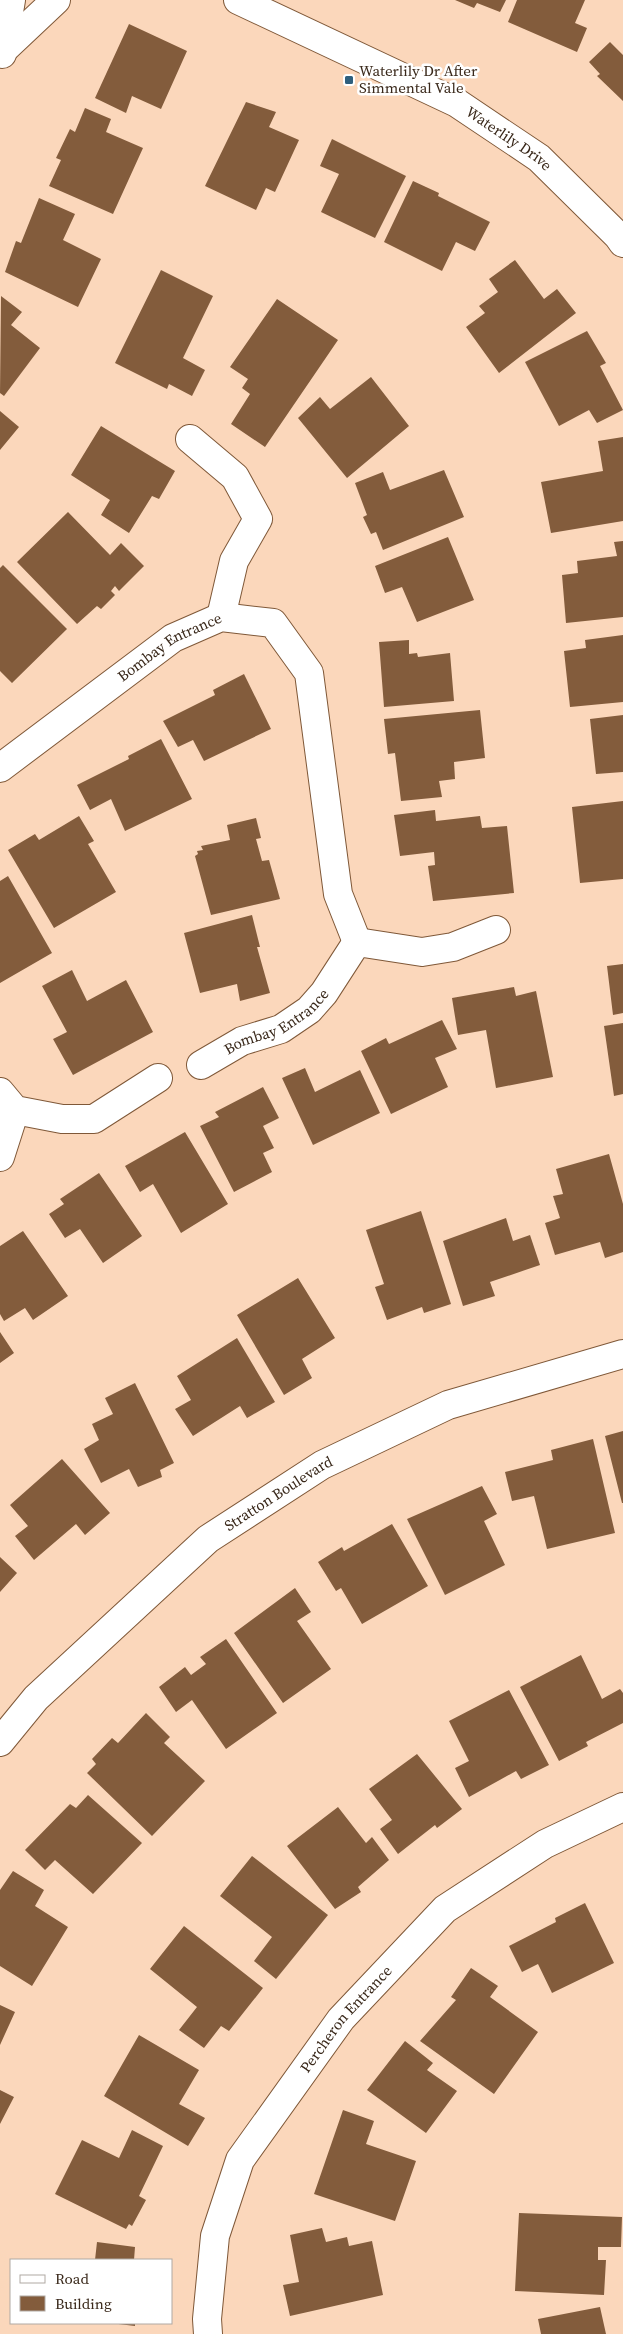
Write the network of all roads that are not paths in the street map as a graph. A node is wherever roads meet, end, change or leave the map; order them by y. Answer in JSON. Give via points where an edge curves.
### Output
{"nodes":[{"id":1,"x":11,"y":0,"type":"edge"},
{"id":2,"x":56,"y":0,"type":"edge"},
{"id":3,"x":238,"y":0,"type":"edge"},
{"id":4,"x":2,"y":53,"type":"edge"},
{"id":5,"x":623,"y":244,"type":"edge"},
{"id":6,"x":190,"y":439,"type":"dead end"},
{"id":7,"x":221,"y":617,"type":"junction"},
{"id":8,"x":0,"y":768,"type":"edge"},
{"id":9,"x":496,"y":930,"type":"dead end"},
{"id":10,"x":357,"y":942,"type":"junction"},
{"id":11,"x":201,"y":1065,"type":"dead end"},
{"id":12,"x":158,"y":1078,"type":"dead end"},
{"id":13,"x":7,"y":1101,"type":"edge"},
{"id":14,"x":0,"y":1158,"type":"edge"},
{"id":15,"x":623,"y":1354,"type":"edge"},
{"id":16,"x":0,"y":1742,"type":"edge"},
{"id":17,"x":623,"y":1807,"type":"edge"},
{"id":18,"x":208,"y":2334,"type":"edge"}],
"edges":[{"from":1,"to":4,"type":"street"},
{"from":2,"to":4,"type":"street"},
{"from":3,"to":5,"type":"street","name":"Waterlily Drive","via":[[457,103],[539,158]]},
{"from":6,"to":7,"type":"street","via":[[236,477],[258,519],[234,561]]},
{"from":7,"to":8,"type":"street","name":"Bombay Entrance","via":[[173,638]]},
{"from":7,"to":10,"type":"street","name":"Bombay Entrance","via":[[274,624],[309,673],[338,894]]},
{"from":9,"to":10,"type":"street","via":[[453,946],[422,952]]},
{"from":10,"to":11,"type":"street","name":"Bombay Entrance","via":[[309,1010],[282,1029],[242,1041]]},
{"from":12,"to":13,"type":"street","via":[[94,1119],[62,1119]]},
{"from":13,"to":14,"type":"street"},
{"from":15,"to":16,"type":"street","name":"Stratton Boulevard","via":[[448,1405],[322,1465],[208,1539],[36,1698]]},
{"from":17,"to":18,"type":"street","name":"Percheron Entrance","via":[[545,1844],[445,1909],[341,2019],[240,2160],[215,2236]]}]}
